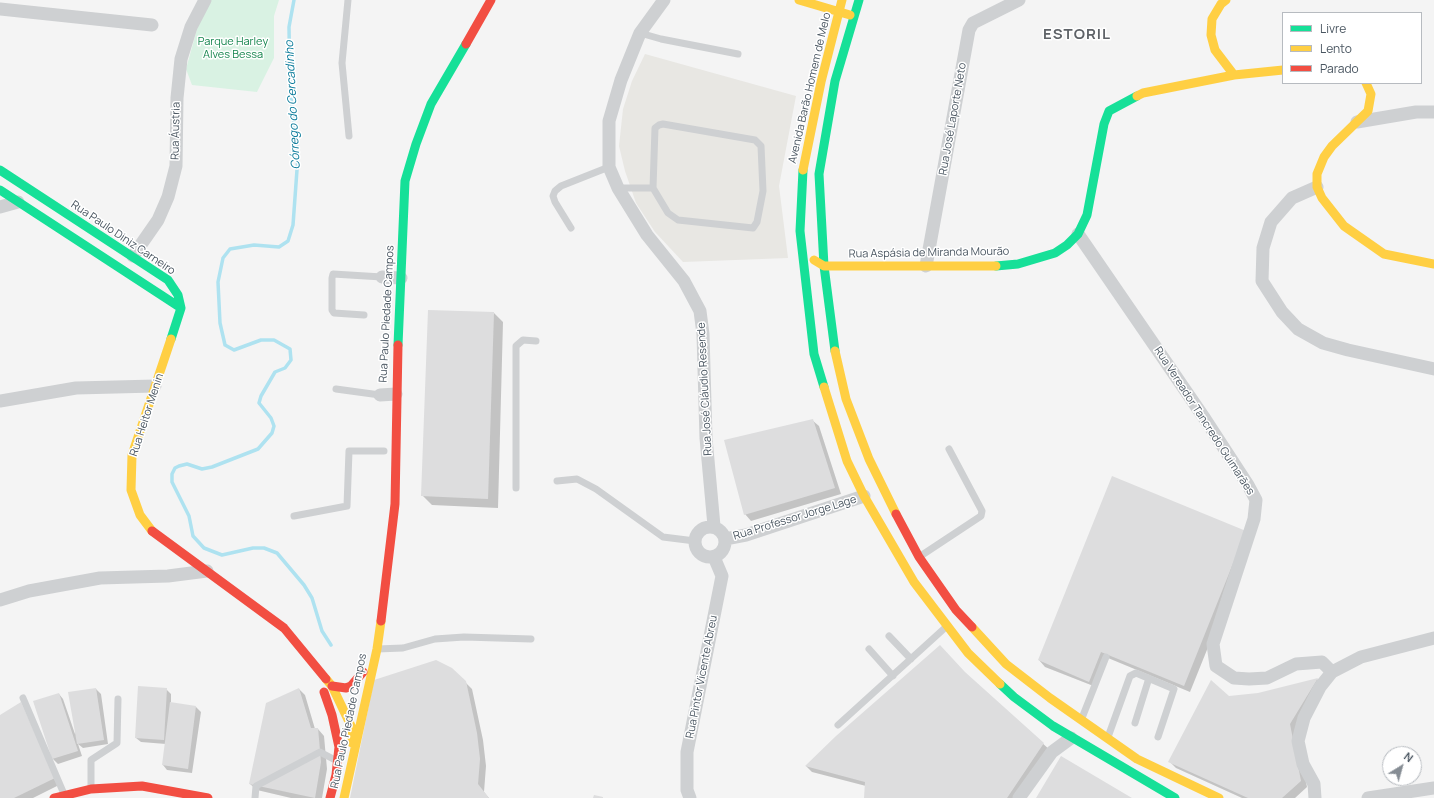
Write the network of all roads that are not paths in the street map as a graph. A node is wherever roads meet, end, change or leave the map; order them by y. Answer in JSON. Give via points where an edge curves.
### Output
{"nodes":[{"id":1,"x":205,"y":0,"type":"edge"},
{"id":2,"x":348,"y":0,"type":"edge"},
{"id":3,"x":491,"y":0,"type":"edge"},
{"id":4,"x":799,"y":0,"type":"edge"},
{"id":5,"x":842,"y":0,"type":"edge"},
{"id":6,"x":859,"y":0,"type":"edge"},
{"id":7,"x":1019,"y":0,"type":"edge"},
{"id":8,"x":1226,"y":0,"type":"edge"},
{"id":9,"x":663,"y":1,"type":"edge"},
{"id":10,"x":0,"y":10,"type":"edge"},
{"id":11,"x":839,"y":11,"type":"junction"},
{"id":12,"x":854,"y":16,"type":"junction"},
{"id":13,"x":152,"y":25,"type":"dead end"},
{"id":14,"x":640,"y":33,"type":"junction"},
{"id":15,"x":1215,"y":50,"type":"junction"},
{"id":16,"x":738,"y":54,"type":"dead end"},
{"id":17,"x":1282,"y":70,"type":"edge"},
{"id":18,"x":1211,"y":72,"type":"junction"},
{"id":19,"x":1234,"y":75,"type":"junction"},
{"id":20,"x":1366,"y":84,"type":"edge"},
{"id":21,"x":1434,"y":112,"type":"edge"},
{"id":22,"x":1357,"y":122,"type":"junction"},
{"id":23,"x":349,"y":136,"type":"dead end"},
{"id":24,"x":609,"y":166,"type":"junction"},
{"id":25,"x":0,"y":170,"type":"edge"},
{"id":26,"x":1317,"y":187,"type":"junction"},
{"id":27,"x":618,"y":188,"type":"junction"},
{"id":28,"x":653,"y":188,"type":"junction"},
{"id":29,"x":0,"y":190,"type":"edge"},
{"id":30,"x":18,"y":202,"type":"junction"},
{"id":31,"x":0,"y":207,"type":"edge"},
{"id":32,"x":571,"y":228,"type":"dead end"},
{"id":33,"x":800,"y":231,"type":"junction"},
{"id":34,"x":1078,"y":234,"type":"junction"},
{"id":35,"x":133,"y":256,"type":"junction"},
{"id":36,"x":1434,"y":264,"type":"edge"},
{"id":37,"x":824,"y":266,"type":"junction"},
{"id":38,"x":926,"y":266,"type":"junction"},
{"id":39,"x":382,"y":277,"type":"joint"},
{"id":40,"x":401,"y":278,"type":"junction"},
{"id":41,"x":181,"y":308,"type":"junction"},
{"id":42,"x":364,"y":315,"type":"dead end"},
{"id":43,"x":536,"y":341,"type":"dead end"},
{"id":44,"x":1434,"y":369,"type":"edge"},
{"id":45,"x":156,"y":386,"type":"junction"},
{"id":46,"x":336,"y":389,"type":"dead end"},
{"id":47,"x":396,"y":394,"type":"junction"},
{"id":48,"x":380,"y":395,"type":"joint"},
{"id":49,"x":0,"y":401,"type":"edge"},
{"id":50,"x":949,"y":449,"type":"dead end"},
{"id":51,"x":390,"y":451,"type":"junction"},
{"id":52,"x":557,"y":481,"type":"dead end"},
{"id":53,"x":516,"y":488,"type":"dead end"},
{"id":54,"x":864,"y":496,"type":"junction"},
{"id":55,"x":898,"y":515,"type":"junction"},
{"id":56,"x":294,"y":516,"type":"dead end"},
{"id":57,"x":714,"y":526,"type":"junction"},
{"id":58,"x":725,"y":539,"type":"junction"},
{"id":59,"x":695,"y":541,"type":"junction"},
{"id":60,"x":180,"y":554,"type":"junction"},
{"id":61,"x":714,"y":557,"type":"junction"},
{"id":62,"x":919,"y":557,"type":"junction"},
{"id":63,"x":207,"y":571,"type":"junction"},
{"id":64,"x":168,"y":576,"type":"junction"},
{"id":65,"x":0,"y":600,"type":"edge"},
{"id":66,"x":947,"y":626,"type":"junction"},
{"id":67,"x":889,"y":636,"type":"dead end"},
{"id":68,"x":1434,"y":638,"type":"edge"},
{"id":69,"x":531,"y":639,"type":"dead end"},
{"id":70,"x":377,"y":649,"type":"junction"},
{"id":71,"x":869,"y":649,"type":"dead end"},
{"id":72,"x":1106,"y":658,"type":"dead end"},
{"id":73,"x":911,"y":659,"type":"junction"},
{"id":74,"x":316,"y":666,"type":"junction"},
{"id":75,"x":364,"y":672,"type":"junction"},
{"id":76,"x":1332,"y":672,"type":"junction"},
{"id":77,"x":893,"y":676,"type":"junction"},
{"id":78,"x":1149,"y":678,"type":"junction"},
{"id":79,"x":332,"y":686,"type":"junction"},
{"id":80,"x":23,"y":698,"type":"dead end"},
{"id":81,"x":1050,"y":698,"type":"junction"},
{"id":82,"x":118,"y":699,"type":"dead end"},
{"id":83,"x":348,"y":716,"type":"junction"},
{"id":84,"x":1084,"y":723,"type":"junction"},
{"id":85,"x":1135,"y":723,"type":"dead end"},
{"id":86,"x":838,"y":726,"type":"dead end"},
{"id":87,"x":1053,"y":726,"type":"junction"},
{"id":88,"x":1158,"y":737,"type":"dead end"},
{"id":89,"x":1071,"y":738,"type":"junction"},
{"id":90,"x":1107,"y":739,"type":"junction"},
{"id":91,"x":339,"y":747,"type":"junction"},
{"id":92,"x":1052,"y":752,"type":"junction"},
{"id":93,"x":337,"y":761,"type":"junction"},
{"id":94,"x":352,"y":767,"type":"junction"},
{"id":95,"x":1434,"y":788,"type":"edge"},
{"id":96,"x":91,"y":789,"type":"junction"},
{"id":97,"x":64,"y":794,"type":"junction"},
{"id":98,"x":1179,"y":796,"type":"edge"},
{"id":99,"x":54,"y":798,"type":"edge"},
{"id":100,"x":208,"y":798,"type":"edge"},
{"id":101,"x":255,"y":798,"type":"edge"},
{"id":102,"x":330,"y":798,"type":"edge"},
{"id":103,"x":344,"y":798,"type":"edge"},
{"id":104,"x":690,"y":798,"type":"edge"},
{"id":105,"x":1019,"y":798,"type":"edge"},
{"id":106,"x":1219,"y":798,"type":"edge"},
{"id":107,"x":1315,"y":798,"type":"edge"},
{"id":108,"x":1368,"y":798,"type":"edge"}],
"edges":[{"from":1,"to":35,"type":"street","name":"Rua Áustria","via":[[191,28],[181,59],[177,98],[176,166],[168,197],[158,220]]},
{"from":2,"to":23,"type":"lane","via":[[342,63]]},
{"from":3,"to":40,"type":"street","name":"Rua Paulo Piedade Campos","via":[[431,104],[416,144],[405,180]]},
{"from":4,"to":11,"type":"street"},
{"from":5,"to":11,"type":"street","name":"Avenida Barão Homem de Melo"},
{"from":6,"to":12,"type":"street","name":"Avenida Barão Homem de Melo"},
{"from":7,"to":38,"type":"street","name":"Rua José Laporte Neto","via":[[973,23],[968,30]]},
{"from":8,"to":15,"type":"street","via":[[1212,19],[1211,35]]},
{"from":9,"to":14,"type":"street","name":"Rua José Cláudio Resende"},
{"from":10,"to":13,"type":"street"},
{"from":11,"to":12,"type":"street"},
{"from":11,"to":33,"type":"street","name":"Avenida Barão Homem de Melo","via":[[821,82],[803,172]]},
{"from":12,"to":37,"type":"street","name":"Avenida Barão Homem de Melo","via":[[835,81],[819,174]]},
{"from":14,"to":16,"type":"lane"},
{"from":14,"to":24,"type":"street","name":"Rua José Cláudio Resende","via":[[621,80],[609,121]]},
{"from":15,"to":18,"type":"street"},
{"from":15,"to":19,"type":"street"},
{"from":17,"to":19,"type":"street","name":"Rua Aspásia de Miranda Mourão"},
{"from":18,"to":19,"type":"street","name":"Rua Aspásia de Miranda Mourão"},
{"from":18,"to":34,"type":"street","name":"Rua Aspásia de Miranda Mourão","via":[[1142,93],[1109,111],[1104,124],[1087,215]]},
{"from":20,"to":22,"type":"street","via":[[1371,102],[1368,110]]},
{"from":21,"to":22,"type":"street","via":[[1416,112]]},
{"from":22,"to":26,"type":"street","via":[[1324,157],[1317,174]]},
{"from":24,"to":27,"type":"street","name":"Rua José Cláudio Resende"},
{"from":24,"to":32,"type":"lane","via":[[560,186],[555,191],[555,202]]},
{"from":25,"to":35,"type":"street","name":"Rua Paulo Diniz Carneiro"},
{"from":26,"to":36,"type":"street","via":[[1322,198],[1344,226],[1384,254]]},
{"from":26,"to":44,"type":"street","via":[[1292,198],[1272,222],[1263,248],[1262,282],[1282,312],[1298,329],[1323,343]]},
{"from":27,"to":28,"type":"lane"},
{"from":27,"to":57,"type":"street","name":"Rua José Cláudio Resende","via":[[647,235],[684,281],[700,311],[706,438]]},
{"from":28,"to":28,"type":"lane","via":[[655,128],[659,124],[755,140],[761,146],[763,191],[757,222],[753,228],[678,220],[668,213]]},
{"from":29,"to":30,"type":"street"},
{"from":30,"to":31,"type":"street"},
{"from":30,"to":41,"type":"street"},
{"from":33,"to":37,"type":"street","via":[[804,251]]},
{"from":33,"to":54,"type":"street","name":"Avenida Barão Homem de Melo","via":[[814,354],[847,461]]},
{"from":34,"to":38,"type":"street","name":"Rua Aspásia de Miranda Mourão","via":[[1055,253],[1018,264]]},
{"from":34,"to":76,"type":"street","name":"Rua Vereador Tancredo Guimarães","via":[[1205,418],[1256,500],[1254,519],[1213,644],[1216,666],[1234,678],[1249,679],[1267,678],[1296,664],[1322,662]]},
{"from":35,"to":41,"type":"street","name":"Rua Paulo Diniz Carneiro","via":[[168,280],[178,295]]},
{"from":37,"to":38,"type":"street","name":"Rua Aspásia de Miranda Mourão"},
{"from":37,"to":55,"type":"street","name":"Avenida Barão Homem de Melo","via":[[835,350],[846,398],[869,458]]},
{"from":39,"to":40,"type":"street"},
{"from":39,"to":42,"type":"lane","via":[[333,274],[334,313]]},
{"from":40,"to":47,"type":"street","name":"Rua Paulo Piedade Campos"},
{"from":41,"to":45,"type":"street","name":"Rua Heitor Menin"},
{"from":43,"to":53,"type":"lane","via":[[523,340],[516,346]]},
{"from":45,"to":49,"type":"street","via":[[76,388]]},
{"from":45,"to":60,"type":"street","name":"Rua Heitor Menin","via":[[132,455],[131,490],[140,514],[155,535]]},
{"from":46,"to":48,"type":"lane"},
{"from":47,"to":48,"type":"street"},
{"from":47,"to":51,"type":"street","name":"Rua Paulo Piedade Campos"},
{"from":50,"to":62,"type":"lane","via":[[982,511],[981,516]]},
{"from":51,"to":56,"type":"lane","via":[[349,451],[347,506]]},
{"from":51,"to":70,"type":"street","name":"Rua Paulo Piedade Campos","via":[[395,504]]},
{"from":52,"to":59,"type":"lane","via":[[577,479],[596,489],[663,537]]},
{"from":54,"to":55,"type":"street"},
{"from":54,"to":58,"type":"street","name":"Rua Professor Jorge Lage","via":[[746,535]]},
{"from":54,"to":66,"type":"street","name":"Avenida Barão Homem de Melo","via":[[914,582]]},
{"from":55,"to":62,"type":"street","name":"Avenida Barão Homem de Melo"},
{"from":57,"to":58,"type":"street"},
{"from":57,"to":59,"type":"street","via":[[702,528]]},
{"from":58,"to":61,"type":"street","via":[[723,550]]},
{"from":59,"to":61,"type":"street","via":[[697,551],[706,557]]},
{"from":60,"to":63,"type":"street","name":"Rua Heitor Menin"},
{"from":60,"to":64,"type":"street","via":[[179,566],[174,574]]},
{"from":61,"to":104,"type":"street","name":"Rua Pintor Vicente Abreu","via":[[722,576],[687,752],[687,790]]},
{"from":62,"to":81,"type":"street","name":"Avenida Barão Homem de Melo","via":[[956,610],[984,641],[1006,664]]},
{"from":63,"to":64,"type":"street"},
{"from":63,"to":74,"type":"street","name":"Rua Heitor Menin","via":[[284,628]]},
{"from":64,"to":65,"type":"street","via":[[100,578],[29,591]]},
{"from":66,"to":73,"type":"lane"},
{"from":66,"to":87,"type":"street","name":"Avenida Barão Homem de Melo","via":[[968,653],[1014,697]]},
{"from":67,"to":73,"type":"lane"},
{"from":68,"to":76,"type":"street","via":[[1361,657]]},
{"from":69,"to":70,"type":"lane","via":[[464,637],[435,639],[403,648]]},
{"from":70,"to":75,"type":"street","name":"Rua Paulo Piedade Campos"},
{"from":70,"to":94,"type":"street","name":"Rua Paulo Piedade Campos"},
{"from":71,"to":77,"type":"lane"},
{"from":72,"to":84,"type":"lane"},
{"from":73,"to":77,"type":"lane"},
{"from":74,"to":79,"type":"street","name":"Rua Heitor Menin"},
{"from":74,"to":91,"type":"street","name":"Rua Heitor Menin","via":[[332,715]]},
{"from":75,"to":79,"type":"street","via":[[351,686]]},
{"from":75,"to":83,"type":"street","name":"Rua Paulo Piedade Campos"},
{"from":76,"to":107,"type":"street","via":[[1320,687],[1304,718],[1298,741],[1303,764],[1314,784]]},
{"from":77,"to":86,"type":"lane"},
{"from":78,"to":85,"type":"lane"},
{"from":78,"to":88,"type":"lane","via":[[1174,688]]},
{"from":78,"to":90,"type":"lane","via":[[1136,673],[1130,676]]},
{"from":79,"to":83,"type":"street","name":"Rua Heitor Menin"},
{"from":80,"to":97,"type":"lane"},
{"from":81,"to":84,"type":"street","name":"Avenida Barão Homem de Melo"},
{"from":81,"to":87,"type":"street"},
{"from":82,"to":96,"type":"lane","via":[[117,743],[91,760]]},
{"from":83,"to":91,"type":"street","name":"Rua Paulo Piedade Campos"},
{"from":83,"to":94,"type":"street","name":"Rua Heitor Menin","via":[[352,728]]},
{"from":84,"to":89,"type":"street"},
{"from":84,"to":90,"type":"street","name":"Avenida Barão Homem de Melo"},
{"from":87,"to":89,"type":"street","name":"Avenida Barão Homem de Melo"},
{"from":87,"to":92,"type":"street"},
{"from":89,"to":92,"type":"street"},
{"from":89,"to":98,"type":"street","name":"Avenida Barão Homem de Melo","via":[[1150,784]]},
{"from":90,"to":106,"type":"street","name":"Avenida Barão Homem de Melo","via":[[1137,759]]},
{"from":91,"to":93,"type":"street","name":"Rua Heitor Menin"},
{"from":92,"to":105,"type":"street"},
{"from":93,"to":101,"type":"lane","via":[[320,752],[256,786]]},
{"from":93,"to":102,"type":"street","name":"Rua Heitor Menin"},
{"from":94,"to":103,"type":"street","name":"Rua Paulo Piedade Campos"},
{"from":95,"to":108,"type":"street"},
{"from":96,"to":97,"type":"street"},
{"from":96,"to":100,"type":"street","via":[[142,786]]},
{"from":97,"to":99,"type":"street"}]}
